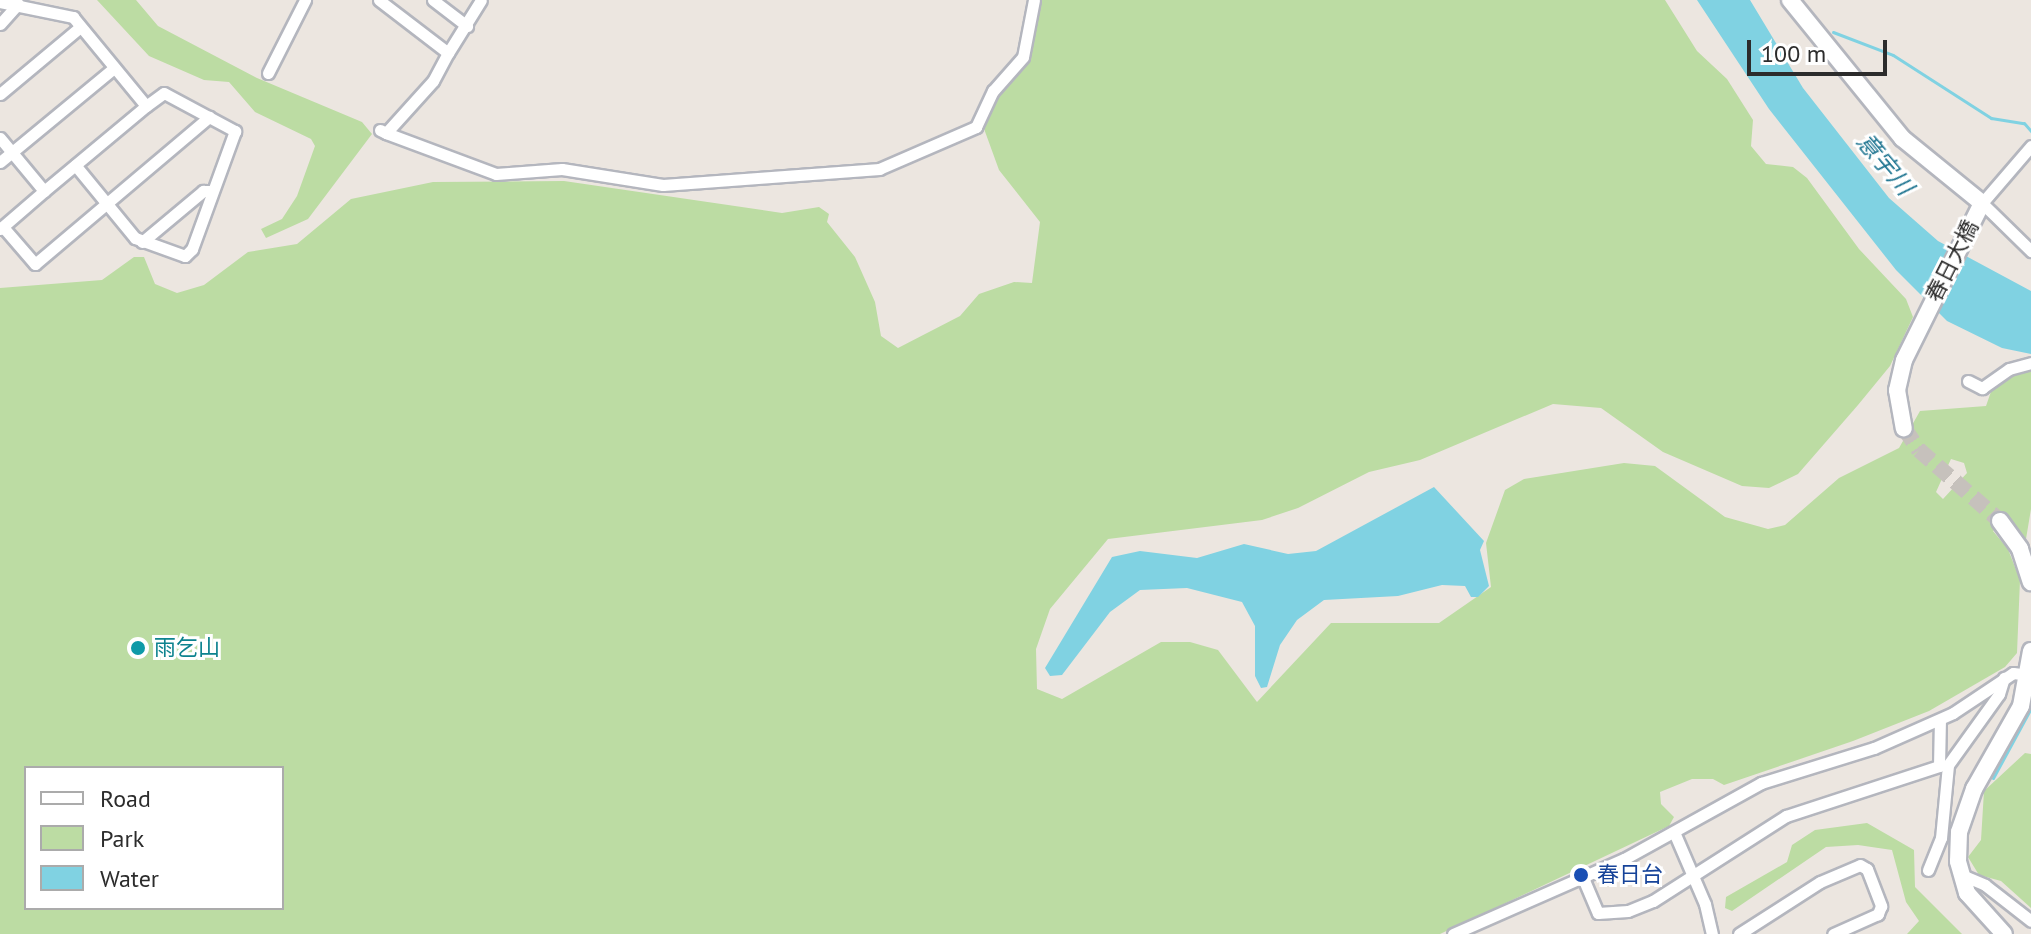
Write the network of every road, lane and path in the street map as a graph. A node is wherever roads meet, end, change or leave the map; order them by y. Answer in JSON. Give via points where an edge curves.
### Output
{"nodes":[{"id":1,"x":305,"y":0,"type":"edge"},
{"id":2,"x":379,"y":0,"type":"edge"},
{"id":3,"x":433,"y":0,"type":"edge"},
{"id":4,"x":481,"y":0,"type":"edge"},
{"id":5,"x":1034,"y":0,"type":"edge"},
{"id":6,"x":1790,"y":0,"type":"edge"},
{"id":7,"x":0,"y":2,"type":"edge"},
{"id":8,"x":18,"y":4,"type":"junction"},
{"id":9,"x":0,"y":24,"type":"edge"},
{"id":10,"x":467,"y":26,"type":"junction"},
{"id":11,"x":79,"y":28,"type":"junction"},
{"id":12,"x":448,"y":53,"type":"junction"},
{"id":13,"x":114,"y":68,"type":"junction"},
{"id":14,"x":268,"y":73,"type":"dead end"},
{"id":15,"x":0,"y":94,"type":"edge"},
{"id":16,"x":146,"y":106,"type":"junction"},
{"id":17,"x":209,"y":117,"type":"junction"},
{"id":18,"x":0,"y":138,"type":"edge"},
{"id":19,"x":2031,"y":146,"type":"edge"},
{"id":20,"x":12,"y":152,"type":"junction"},
{"id":21,"x":0,"y":162,"type":"edge"},
{"id":22,"x":75,"y":165,"type":"junction"},
{"id":23,"x":44,"y":191,"type":"junction"},
{"id":24,"x":212,"y":191,"type":"junction"},
{"id":25,"x":107,"y":205,"type":"junction"},
{"id":26,"x":1980,"y":206,"type":"junction"},
{"id":27,"x":2,"y":228,"type":"edge"},
{"id":28,"x":142,"y":242,"type":"junction"},
{"id":29,"x":2031,"y":251,"type":"edge"},
{"id":30,"x":2031,"y":363,"type":"edge"},
{"id":31,"x":1968,"y":381,"type":"dead end"},
{"id":32,"x":1904,"y":428,"type":"tunnel mouth"},
{"id":33,"x":2000,"y":521,"type":"tunnel mouth"},
{"id":34,"x":2031,"y":582,"type":"edge"},
{"id":35,"x":2031,"y":651,"type":"edge"},
{"id":36,"x":2030,"y":674,"type":"edge"},
{"id":37,"x":2004,"y":678,"type":"junction"},
{"id":38,"x":1940,"y":720,"type":"junction"},
{"id":39,"x":1944,"y":764,"type":"junction"},
{"id":40,"x":1674,"y":832,"type":"junction"},
{"id":41,"x":1928,"y":870,"type":"dead end"},
{"id":42,"x":1962,"y":875,"type":"junction"},
{"id":43,"x":1694,"y":877,"type":"junction"},
{"id":44,"x":1583,"y":878,"type":"junction"},
{"id":45,"x":2031,"y":921,"type":"edge"},
{"id":46,"x":1453,"y":934,"type":"edge"},
{"id":47,"x":1712,"y":934,"type":"edge"},
{"id":48,"x":1739,"y":934,"type":"edge"},
{"id":49,"x":1833,"y":934,"type":"edge"},
{"id":50,"x":2004,"y":934,"type":"edge"}],
"edges":[{"from":1,"to":14,"type":"street"},
{"from":2,"to":12,"type":"street"},
{"from":3,"to":10,"type":"street"},
{"from":4,"to":10,"type":"street"},
{"from":5,"to":12,"type":"street","via":[[1023,57],[993,91],[976,127],[879,169],[663,185],[562,169],[496,174],[383,132],[433,81]]},
{"from":6,"to":26,"type":"street","via":[[1889,124]]},
{"from":7,"to":8,"type":"street"},
{"from":8,"to":9,"type":"street"},
{"from":8,"to":11,"type":"street","via":[[73,17]]},
{"from":10,"to":12,"type":"street"},
{"from":11,"to":13,"type":"street"},
{"from":11,"to":15,"type":"street"},
{"from":13,"to":16,"type":"street"},
{"from":13,"to":20,"type":"street"},
{"from":16,"to":17,"type":"street","via":[[164,93]]},
{"from":16,"to":22,"type":"street"},
{"from":17,"to":24,"type":"street","via":[[235,131]]},
{"from":17,"to":25,"type":"street"},
{"from":18,"to":20,"type":"street"},
{"from":19,"to":26,"type":"street"},
{"from":20,"to":21,"type":"street"},
{"from":20,"to":23,"type":"street"},
{"from":22,"to":23,"type":"street"},
{"from":22,"to":25,"type":"street"},
{"from":23,"to":27,"type":"street"},
{"from":24,"to":28,"type":"street","via":[[203,191]]},
{"from":24,"to":28,"type":"street","via":[[185,256]]},
{"from":25,"to":27,"type":"street","via":[[35,264]]},
{"from":25,"to":28,"type":"street"},
{"from":26,"to":29,"type":"street"},
{"from":26,"to":32,"type":"street","name":"春日大橋","via":[[1925,314],[1898,382]]},
{"from":30,"to":31,"type":"street","via":[[2009,369],[1982,388]]},
{"from":33,"to":34,"type":"street","via":[[2020,549]]},
{"from":35,"to":36,"type":"street"},
{"from":36,"to":37,"type":"street"},
{"from":36,"to":42,"type":"street","via":[[2016,719],[1963,813],[1958,842]]},
{"from":37,"to":38,"type":"street"},
{"from":37,"to":39,"type":"street","via":[[1999,694]]},
{"from":38,"to":39,"type":"street"},
{"from":38,"to":40,"type":"street","via":[[1874,748],[1761,783]]},
{"from":39,"to":41,"type":"street","via":[[1941,838]]},
{"from":39,"to":43,"type":"street","via":[[1786,816]]},
{"from":40,"to":43,"type":"street"},
{"from":40,"to":44,"type":"street"},
{"from":42,"to":45,"type":"street","via":[[1985,885]]},
{"from":42,"to":50,"type":"street","via":[[1973,903]]},
{"from":43,"to":44,"type":"street","via":[[1640,906],[1603,914],[1593,909]]},
{"from":43,"to":47,"type":"street"},
{"from":44,"to":46,"type":"street"},
{"from":48,"to":49,"type":"street","via":[[1820,882],[1860,865],[1867,869],[1881,906],[1878,914]]}]}
